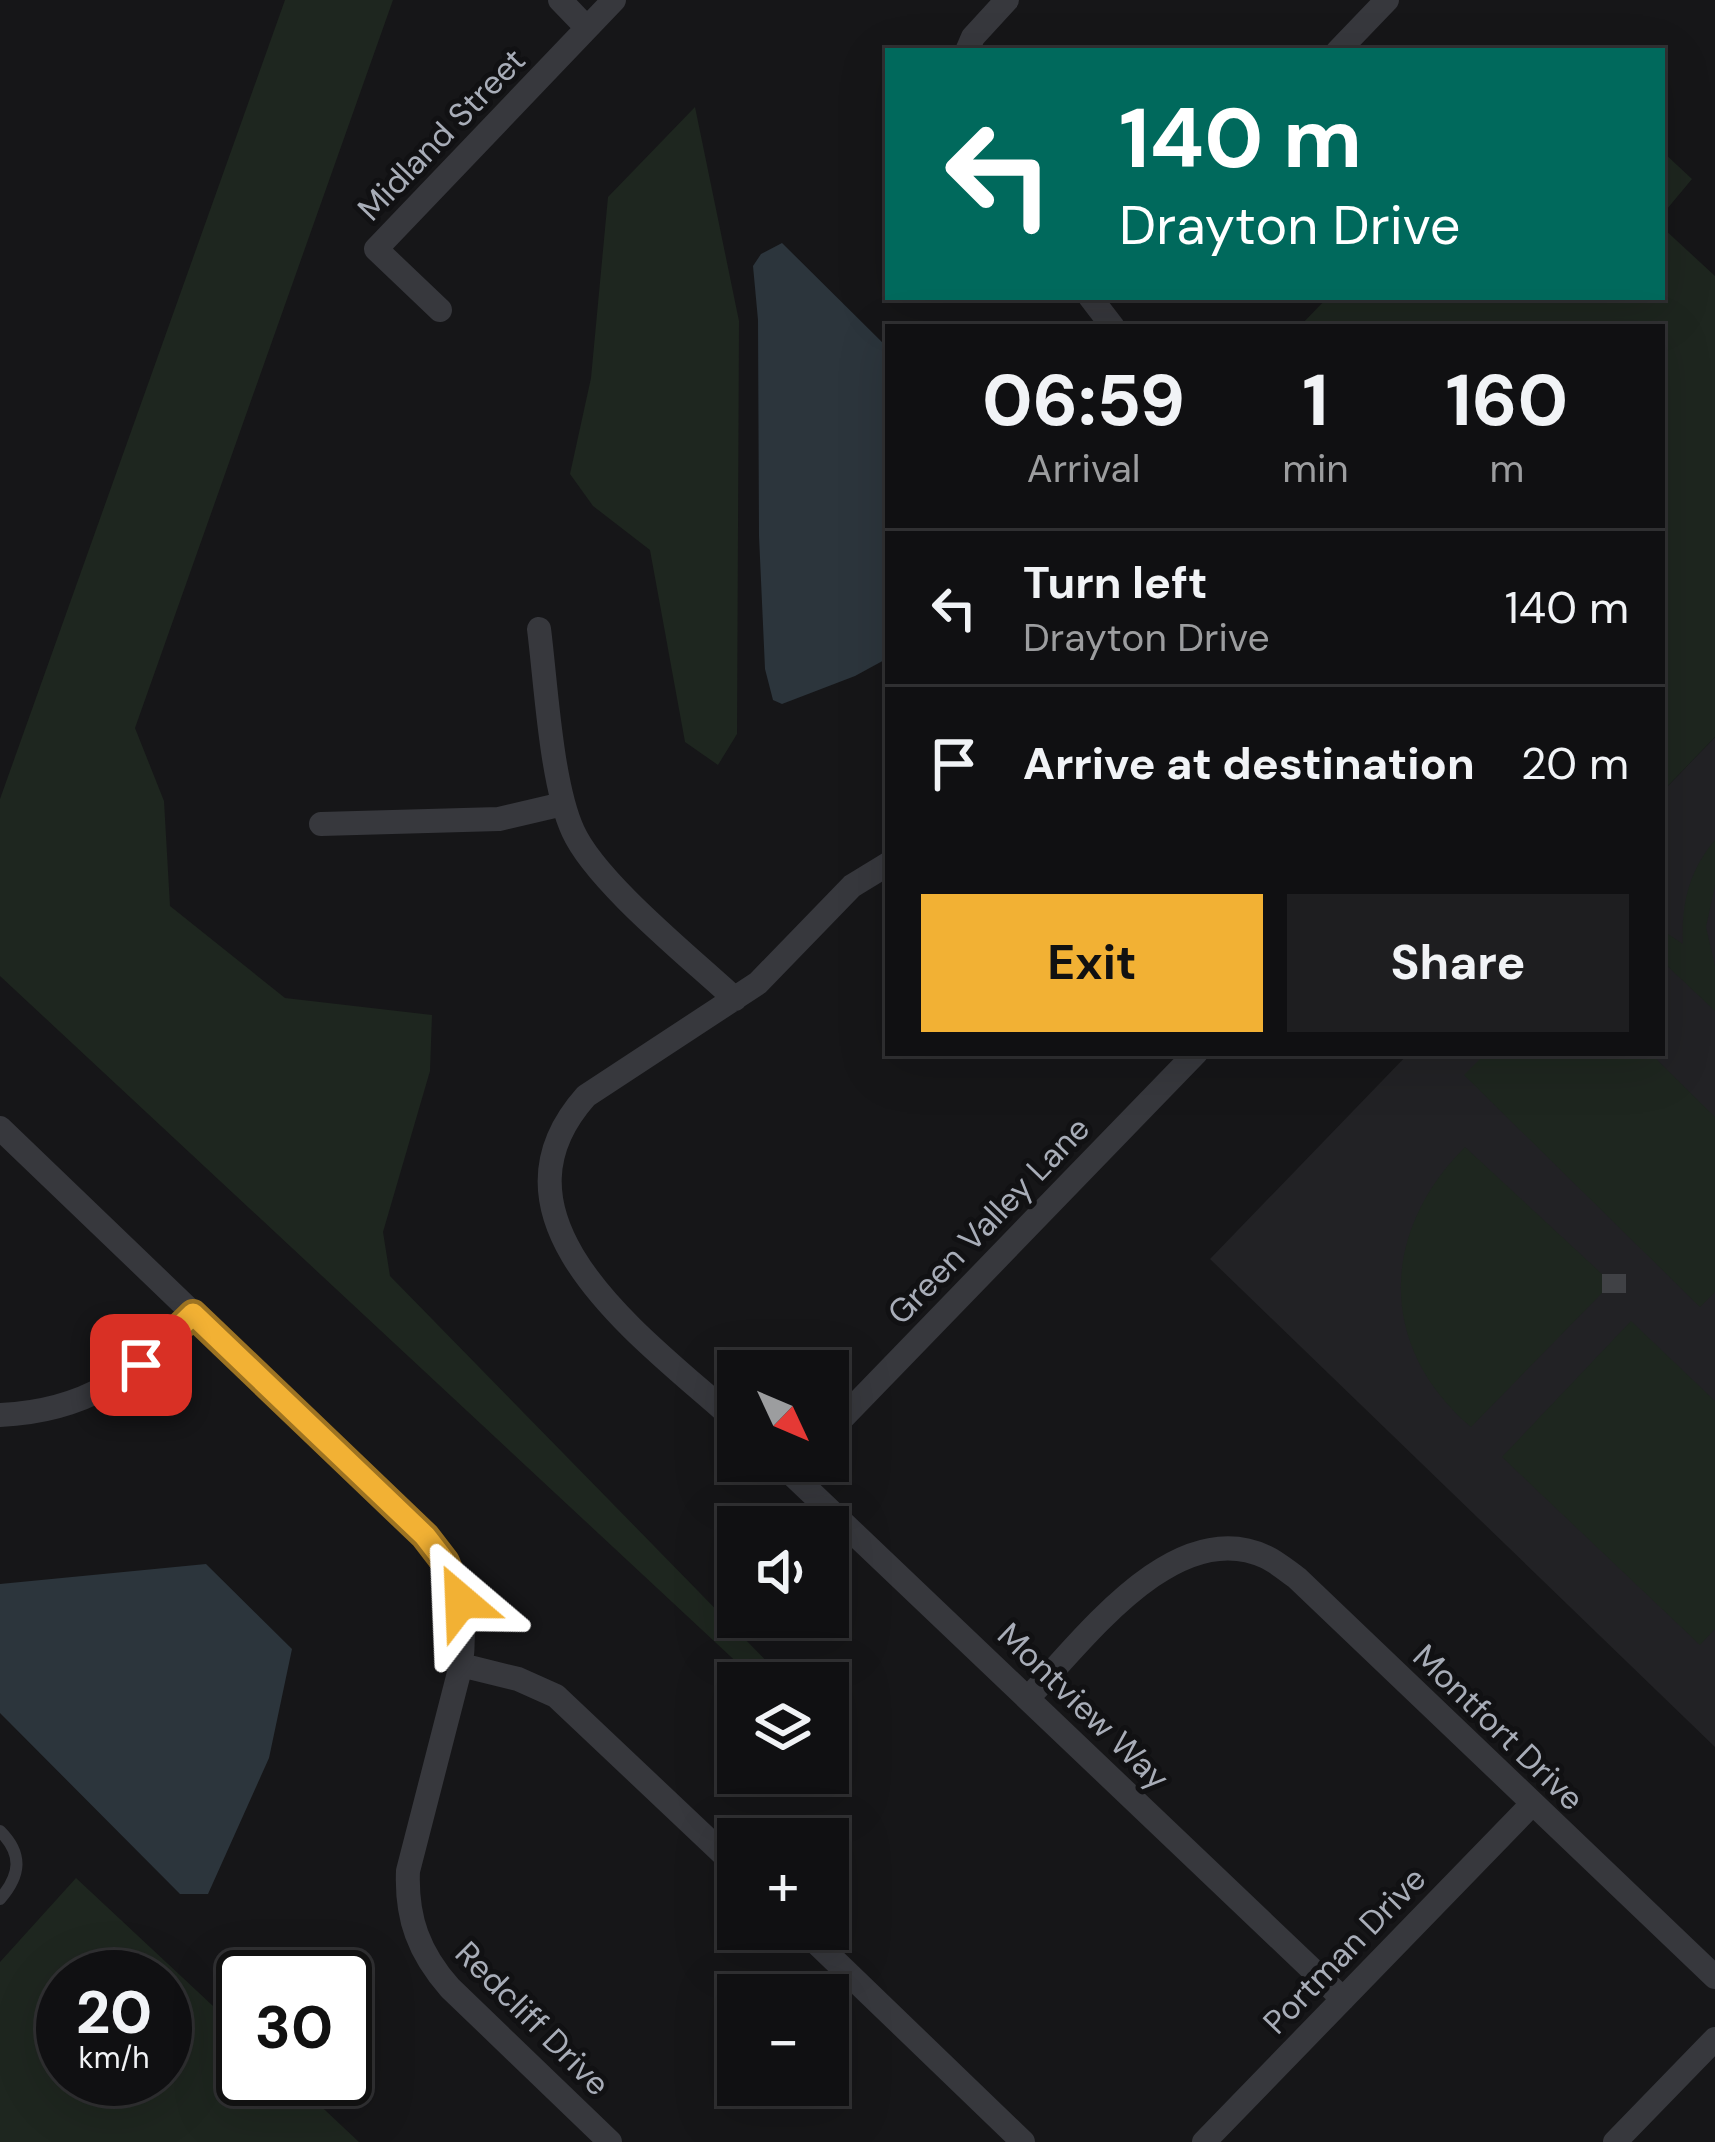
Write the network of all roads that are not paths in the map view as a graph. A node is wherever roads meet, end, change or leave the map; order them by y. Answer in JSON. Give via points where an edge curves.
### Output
{"nodes":[{"id":1,"x":560,"y":0,"type":"edge"},
{"id":2,"x":614,"y":0,"type":"edge"},
{"id":3,"x":1007,"y":0,"type":"edge"},
{"id":4,"x":1387,"y":0,"type":"edge"},
{"id":5,"x":586,"y":28,"type":"junction"},
{"id":6,"x":968,"y":48,"type":"edge"},
{"id":7,"x":1341,"y":48,"type":"edge"},
{"id":8,"x":440,"y":310,"type":"dead end"},
{"id":9,"x":538,"y":629,"type":"dead end"},
{"id":10,"x":563,"y":804,"type":"junction"},
{"id":11,"x":321,"y":824,"type":"dead end"},
{"id":12,"x":885,"y":866,"type":"edge"},
{"id":13,"x":735,"y":999,"type":"junction"},
{"id":14,"x":1193,"y":1056,"type":"edge"},
{"id":15,"x":0,"y":1128,"type":"edge"},
{"id":16,"x":193,"y":1314,"type":"junction"},
{"id":17,"x":717,"y":1404,"type":"edge"},
{"id":18,"x":849,"y":1411,"type":"edge"},
{"id":19,"x":0,"y":1414,"type":"edge"},
{"id":20,"x":807,"y":1482,"type":"edge"},
{"id":21,"x":461,"y":1665,"type":"junction"},
{"id":22,"x":1028,"y":1698,"type":"junction"},
{"id":23,"x":1532,"y":1804,"type":"junction"},
{"id":24,"x":0,"y":1831,"type":"edge"},
{"id":25,"x":717,"y":1848,"type":"edge"},
{"id":26,"x":0,"y":1899,"type":"edge"},
{"id":27,"x":824,"y":1950,"type":"edge"},
{"id":28,"x":1715,"y":1977,"type":"edge"},
{"id":29,"x":1343,"y":1999,"type":"junction"},
{"id":30,"x":1715,"y":2039,"type":"edge"},
{"id":31,"x":610,"y":2142,"type":"edge"},
{"id":32,"x":1023,"y":2142,"type":"edge"},
{"id":33,"x":1204,"y":2142,"type":"edge"},
{"id":34,"x":1615,"y":2142,"type":"edge"}],
"edges":[{"from":1,"to":5,"type":"street"},
{"from":2,"to":5,"type":"street","name":"Midland Street"},
{"from":3,"to":6,"type":"street"},
{"from":4,"to":7,"type":"street"},
{"from":5,"to":8,"type":"street","name":"Midland Street","via":[[376,249]]},
{"from":9,"to":10,"type":"street"},
{"from":10,"to":11,"type":"street","via":[[499,818]]},
{"from":10,"to":13,"type":"street","via":[[586,855]]},
{"from":12,"to":13,"type":"street","via":[[852,886]]},
{"from":13,"to":17,"type":"street","via":[[586,1096],[566,1118],[549,1171],[566,1249],[612,1306]]},
{"from":14,"to":18,"type":"street","name":"Green Valley Lane"},
{"from":15,"to":16,"type":"street","name":"Redcliff Drive"},
{"from":16,"to":19,"type":"street","via":[[105,1389],[46,1410]]},
{"from":16,"to":21,"type":"street","name":"Redcliff Drive","via":[[438,1550],[461,1601]]},
{"from":20,"to":22,"type":"street","name":"Montview Way"},
{"from":21,"to":25,"type":"street","via":[[556,1696]]},
{"from":21,"to":31,"type":"street","name":"Redcliff Drive","via":[[408,1871],[414,1932],[450,1988]]},
{"from":22,"to":23,"type":"street","name":"Montfort Drive","via":[[1167,1564],[1226,1548],[1266,1556]]},
{"from":22,"to":29,"type":"street","name":"Montview Way"},
{"from":23,"to":28,"type":"street","name":"Montfort Drive"},
{"from":23,"to":29,"type":"street","name":"Portman Drive"},
{"from":24,"to":26,"type":"lane","via":[[18,1862]]},
{"from":27,"to":32,"type":"street"},
{"from":29,"to":33,"type":"street","name":"Portman Drive"},
{"from":30,"to":34,"type":"street"}]}
